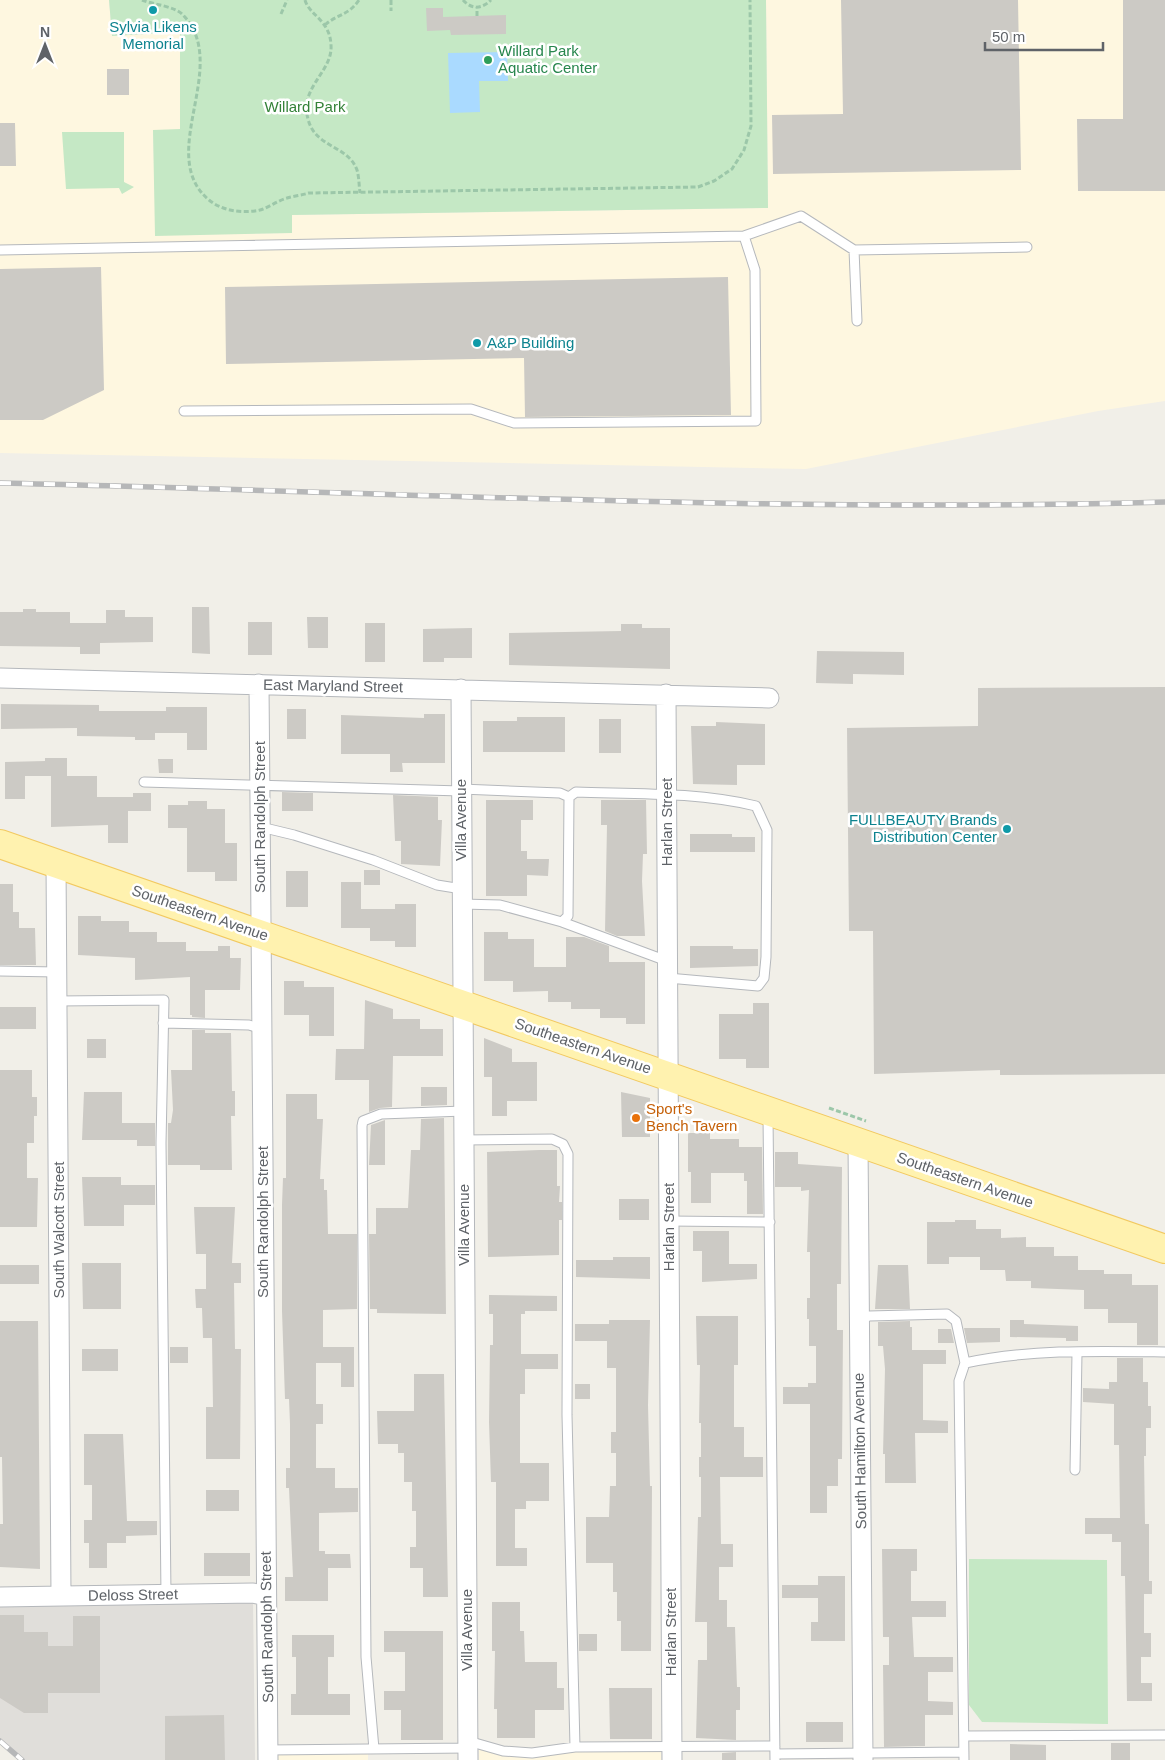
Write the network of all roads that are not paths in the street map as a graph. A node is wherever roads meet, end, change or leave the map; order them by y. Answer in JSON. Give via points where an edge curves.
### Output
{"nodes":[{"id":1,"x":744,"y":236,"type":"junction"},
{"id":2,"x":1027,"y":247,"type":"dead end"},
{"id":3,"x":0,"y":250,"type":"edge"},
{"id":4,"x":854,"y":250,"type":"junction"},
{"id":5,"x":857,"y":322,"type":"dead end"},
{"id":6,"x":184,"y":410,"type":"dead end"},
{"id":7,"x":0,"y":678,"type":"edge"},
{"id":8,"x":259,"y":684,"type":"junction"},
{"id":9,"x":461,"y":690,"type":"junction"},
{"id":10,"x":666,"y":694,"type":"junction"},
{"id":11,"x":769,"y":698,"type":"dead end"},
{"id":12,"x":144,"y":782,"type":"dead end"},
{"id":13,"x":260,"y":784,"type":"junction"},
{"id":14,"x":461,"y":790,"type":"junction"},
{"id":15,"x":667,"y":794,"type":"junction"},
{"id":16,"x":569,"y":797,"type":"junction"},
{"id":17,"x":260,"y":829,"type":"junction"},
{"id":18,"x":0,"y":844,"type":"edge"},
{"id":19,"x":56,"y":864,"type":"junction"},
{"id":20,"x":462,"y":897,"type":"junction"},
{"id":21,"x":562,"y":922,"type":"junction"},
{"id":22,"x":261,"y":934,"type":"junction"},
{"id":23,"x":668,"y":970,"type":"junction"},
{"id":24,"x":0,"y":971,"type":"edge"},
{"id":25,"x":57,"y":972,"type":"junction"},
{"id":26,"x":57,"y":1001,"type":"junction"},
{"id":27,"x":463,"y":1005,"type":"junction"},
{"id":28,"x":163,"y":1023,"type":"junction"},
{"id":29,"x":262,"y":1029,"type":"junction"},
{"id":30,"x":668,"y":1075,"type":"junction"},
{"id":31,"x":464,"y":1111,"type":"junction"},
{"id":32,"x":768,"y":1111,"type":"junction"},
{"id":33,"x":859,"y":1130,"type":"junction"},
{"id":34,"x":464,"y":1140,"type":"junction"},
{"id":35,"x":669,"y":1221,"type":"junction"},
{"id":36,"x":770,"y":1222,"type":"junction"},
{"id":37,"x":1165,"y":1249,"type":"edge"},
{"id":38,"x":859,"y":1320,"type":"junction"},
{"id":39,"x":1165,"y":1352,"type":"edge"},
{"id":40,"x":1077,"y":1353,"type":"junction"},
{"id":41,"x":965,"y":1363,"type":"junction"},
{"id":42,"x":1076,"y":1470,"type":"dead end"},
{"id":43,"x":166,"y":1595,"type":"junction"},
{"id":44,"x":61,"y":1596,"type":"junction"},
{"id":45,"x":266,"y":1596,"type":"junction"},
{"id":46,"x":0,"y":1597,"type":"edge"},
{"id":47,"x":1165,"y":1735,"type":"edge"},
{"id":48,"x":964,"y":1736,"type":"junction"},
{"id":49,"x":575,"y":1747,"type":"junction"},
{"id":50,"x":374,"y":1749,"type":"junction"},
{"id":51,"x":468,"y":1750,"type":"edge"},
{"id":52,"x":672,"y":1752,"type":"edge"},
{"id":53,"x":775,"y":1753,"type":"edge"},
{"id":54,"x":268,"y":1755,"type":"edge"},
{"id":55,"x":863,"y":1756,"type":"edge"},
{"id":56,"x":964,"y":1756,"type":"edge"}],
"edges":[{"from":1,"to":3,"type":"lane"},
{"from":1,"to":4,"type":"lane","via":[[800,216]]},
{"from":1,"to":6,"type":"lane","via":[[755,270],[756,421],[514,423],[471,410]]},
{"from":2,"to":4,"type":"lane"},
{"from":4,"to":5,"type":"lane"},
{"from":7,"to":8,"type":"street","name":"East Maryland Street"},
{"from":8,"to":9,"type":"street","name":"East Maryland Street"},
{"from":8,"to":13,"type":"street","name":"South Randolph Street"},
{"from":9,"to":10,"type":"street","name":"East Maryland Street"},
{"from":9,"to":14,"type":"street","name":"Villa Avenue"},
{"from":10,"to":11,"type":"street","name":"East Maryland Street"},
{"from":10,"to":15,"type":"street","name":"Harlan Street"},
{"from":12,"to":13,"type":"lane"},
{"from":13,"to":14,"type":"lane"},
{"from":13,"to":17,"type":"street","name":"South Randolph Street"},
{"from":14,"to":16,"type":"lane","via":[[560,793]]},
{"from":14,"to":20,"type":"street","name":"Villa Avenue"},
{"from":15,"to":16,"type":"lane","via":[[576,792]]},
{"from":15,"to":23,"type":"street","name":"Harlan Street"},
{"from":15,"to":23,"type":"lane","via":[[733,800],[756,806],[767,830],[764,978],[758,986]]},
{"from":16,"to":21,"type":"lane","via":[[568,916]]},
{"from":17,"to":20,"type":"lane","via":[[294,835],[373,860]]},
{"from":17,"to":22,"type":"street","name":"South Randolph Street"},
{"from":18,"to":19,"type":"main road","name":"Southeastern Avenue"},
{"from":19,"to":22,"type":"main road","name":"Southeastern Avenue"},
{"from":19,"to":25,"type":"street","name":"South Walcott Street"},
{"from":20,"to":21,"type":"lane"},
{"from":20,"to":27,"type":"street","name":"Villa Avenue"},
{"from":21,"to":23,"type":"lane"},
{"from":22,"to":27,"type":"main road","name":"Southeastern Avenue"},
{"from":22,"to":29,"type":"street","name":"South Randolph Street"},
{"from":23,"to":30,"type":"street","name":"Harlan Street"},
{"from":24,"to":25,"type":"lane"},
{"from":25,"to":26,"type":"street","name":"South Walcott Street"},
{"from":26,"to":28,"type":"lane","via":[[164,1000]]},
{"from":26,"to":44,"type":"street","name":"South Walcott Street"},
{"from":27,"to":30,"type":"main road","name":"Southeastern Avenue"},
{"from":27,"to":31,"type":"street","name":"Villa Avenue"},
{"from":28,"to":29,"type":"lane","via":[[249,1025]]},
{"from":28,"to":43,"type":"lane","via":[[161,1143]]},
{"from":29,"to":45,"type":"street","name":"South Randolph Street"},
{"from":30,"to":32,"type":"main road","name":"Southeastern Avenue"},
{"from":30,"to":35,"type":"street","name":"Harlan Street"},
{"from":31,"to":34,"type":"street","name":"Villa Avenue"},
{"from":31,"to":50,"type":"lane","via":[[381,1114],[363,1121],[362,1126],[366,1657]]},
{"from":32,"to":33,"type":"main road","name":"Southeastern Avenue"},
{"from":32,"to":36,"type":"lane"},
{"from":33,"to":37,"type":"main road","name":"Southeastern Avenue"},
{"from":33,"to":38,"type":"street","name":"South Hamilton Avenue"},
{"from":34,"to":49,"type":"lane","via":[[552,1139],[563,1144],[568,1154],[567,1415]]},
{"from":34,"to":51,"type":"street","name":"Villa Avenue"},
{"from":35,"to":36,"type":"lane"},
{"from":35,"to":52,"type":"street","name":"Harlan Street"},
{"from":36,"to":53,"type":"lane"},
{"from":38,"to":41,"type":"lane","via":[[869,1316],[947,1314],[956,1321]]},
{"from":38,"to":55,"type":"street","name":"South Hamilton Avenue"},
{"from":39,"to":40,"type":"lane"},
{"from":40,"to":41,"type":"lane","via":[[994,1357]]},
{"from":40,"to":42,"type":"lane"},
{"from":41,"to":48,"type":"lane","via":[[959,1381]]},
{"from":43,"to":44,"type":"street","name":"Deloss Street"},
{"from":43,"to":45,"type":"street","name":"Deloss Street","via":[[253,1593]]},
{"from":44,"to":46,"type":"street","name":"Deloss Street"},
{"from":45,"to":54,"type":"street","name":"South Randolph Street"},
{"from":47,"to":48,"type":"lane"},
{"from":48,"to":56,"type":"lane"},
{"from":49,"to":51,"type":"lane","via":[[532,1753]]},
{"from":49,"to":52,"type":"lane"},
{"from":50,"to":51,"type":"lane"},
{"from":50,"to":54,"type":"lane"},
{"from":52,"to":53,"type":"lane"},
{"from":53,"to":55,"type":"lane"},
{"from":55,"to":56,"type":"lane"}]}
